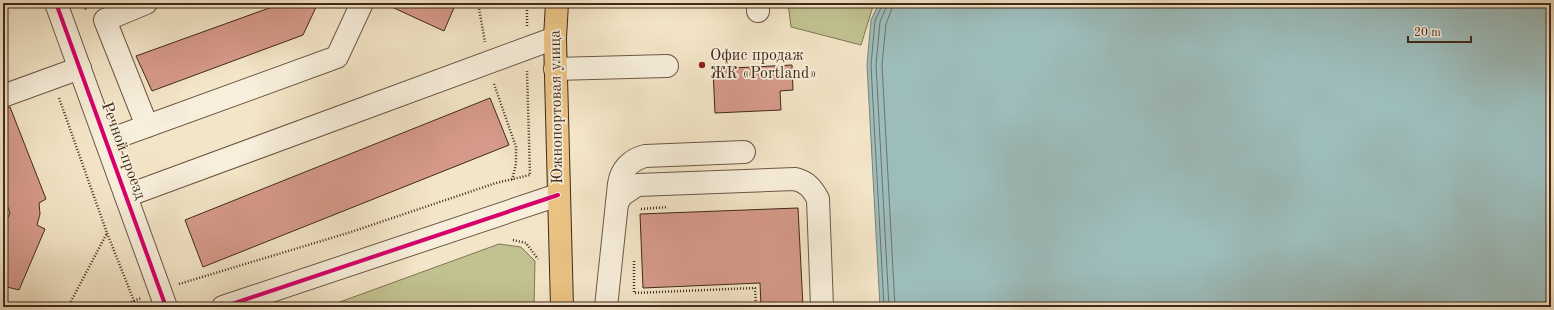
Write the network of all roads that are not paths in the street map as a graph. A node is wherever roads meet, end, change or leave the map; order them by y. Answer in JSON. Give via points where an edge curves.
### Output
{"nodes":[{"id":1,"x":56,"y":3,"type":"edge"},
{"id":2,"x":146,"y":3,"type":"edge"},
{"id":3,"x":362,"y":3,"type":"edge"},
{"id":4,"x":557,"y":3,"type":"edge"},
{"id":5,"x":555,"y":38,"type":"junction"},
{"id":6,"x":667,"y":66,"type":"dead end"},
{"id":7,"x":80,"y":68,"type":"junction"},
{"id":8,"x":556,"y":69,"type":"junction"},
{"id":9,"x":3,"y":96,"type":"edge"},
{"id":10,"x":147,"y":126,"type":"junction"},
{"id":11,"x":106,"y":141,"type":"junction"},
{"id":12,"x":744,"y":152,"type":"dead end"},
{"id":13,"x":558,"y":195,"type":"junction"},
{"id":14,"x":126,"y":196,"type":"junction"},
{"id":15,"x":626,"y":206,"type":"junction"},
{"id":16,"x":163,"y":298,"type":"edge"},
{"id":17,"x":223,"y":307,"type":"edge"},
{"id":18,"x":562,"y":307,"type":"edge"},
{"id":19,"x":606,"y":307,"type":"edge"},
{"id":20,"x":822,"y":307,"type":"edge"}],
"edges":[{"from":1,"to":7,"type":"street","name":"Речной проезд"},
{"from":2,"to":10,"type":"street","via":[[105,20]]},
{"from":3,"to":10,"type":"street","via":[[337,57]]},
{"from":4,"to":5,"type":"main road","name":"Южнопортовая улица"},
{"from":5,"to":8,"type":"main road","name":"Южнопортовая улица"},
{"from":5,"to":14,"type":"street"},
{"from":6,"to":8,"type":"street"},
{"from":7,"to":9,"type":"street"},
{"from":7,"to":11,"type":"street","name":"Речной проезд"},
{"from":8,"to":13,"type":"main road","name":"Южнопортовая улица"},
{"from":10,"to":11,"type":"street"},
{"from":11,"to":14,"type":"street","name":"Речной проезд"},
{"from":12,"to":15,"type":"street","via":[[638,158],[624,168],[620,176]]},
{"from":13,"to":17,"type":"street"},
{"from":13,"to":18,"type":"main road","name":"Южнопортовая улица"},
{"from":14,"to":16,"type":"street","name":"Речной проезд"},
{"from":15,"to":19,"type":"street"},
{"from":15,"to":20,"type":"street","via":[[622,195],[637,185],[795,178],[801,180],[813,190],[818,199]]}]}
